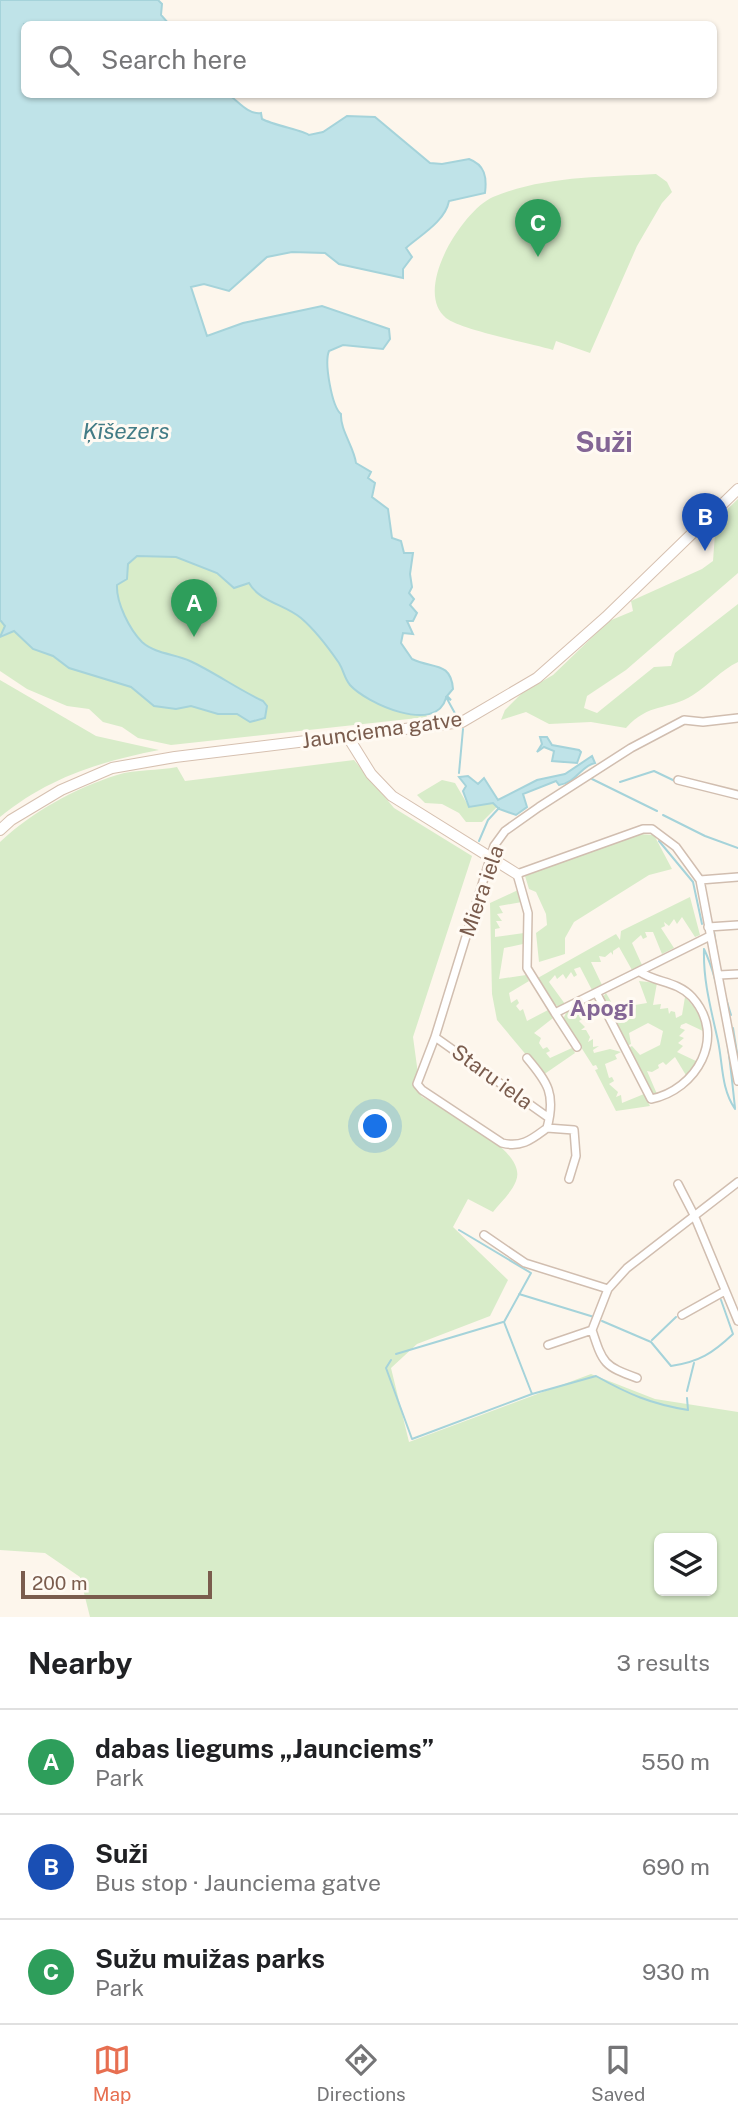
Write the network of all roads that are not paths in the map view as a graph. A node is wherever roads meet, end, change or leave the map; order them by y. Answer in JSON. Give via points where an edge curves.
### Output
{"nodes":[{"id":1,"x":738,"y":489,"type":"edge"},
{"id":2,"x":738,"y":718,"type":"edge"},
{"id":3,"x":348,"y":737,"type":"junction"},
{"id":4,"x":678,"y":780,"type":"dead end"},
{"id":5,"x":738,"y":795,"type":"edge"},
{"id":6,"x":0,"y":830,"type":"edge"},
{"id":7,"x":490,"y":856,"type":"junction"},
{"id":8,"x":517,"y":874,"type":"junction"},
{"id":9,"x":738,"y":877,"type":"edge"},
{"id":10,"x":700,"y":880,"type":"junction"},
{"id":11,"x":738,"y":925,"type":"edge"},
{"id":12,"x":709,"y":931,"type":"junction"},
{"id":13,"x":640,"y":972,"type":"junction"},
{"id":14,"x":738,"y":974,"type":"edge"},
{"id":15,"x":719,"y":975,"type":"junction"},
{"id":16,"x":597,"y":994,"type":"junction"},
{"id":17,"x":555,"y":1013,"type":"junction"},
{"id":18,"x":738,"y":1019,"type":"edge"},
{"id":19,"x":728,"y":1021,"type":"junction"},
{"id":20,"x":435,"y":1037,"type":"junction"},
{"id":21,"x":577,"y":1047,"type":"dead end"},
{"id":22,"x":527,"y":1058,"type":"dead end"},
{"id":23,"x":737,"y":1061,"type":"edge"},
{"id":24,"x":738,"y":1080,"type":"edge"},
{"id":25,"x":549,"y":1118,"type":"junction"},
{"id":26,"x":547,"y":1128,"type":"junction"},
{"id":27,"x":569,"y":1179,"type":"dead end"},
{"id":28,"x":738,"y":1182,"type":"edge"},
{"id":29,"x":678,"y":1184,"type":"dead end"},
{"id":30,"x":694,"y":1215,"type":"junction"},
{"id":31,"x":484,"y":1235,"type":"dead end"},
{"id":32,"x":608,"y":1289,"type":"junction"},
{"id":33,"x":725,"y":1291,"type":"junction"},
{"id":34,"x":682,"y":1315,"type":"dead end"},
{"id":35,"x":738,"y":1321,"type":"edge"},
{"id":36,"x":592,"y":1330,"type":"junction"},
{"id":37,"x":548,"y":1345,"type":"dead end"},
{"id":38,"x":637,"y":1378,"type":"dead end"}],
"edges":[{"from":1,"to":3,"type":"main road","name":"Jaunciema gatve","via":[[606,617],[526,686],[462,723]]},
{"from":2,"to":7,"type":"street","name":"Miera iela","via":[[684,720],[631,748],[505,831]]},
{"from":3,"to":6,"type":"main road","name":"Jaunciema gatve","via":[[112,768],[61,790]]},
{"from":3,"to":7,"type":"main road","via":[[391,796]]},
{"from":4,"to":5,"type":"street"},
{"from":7,"to":8,"type":"main road"},
{"from":7,"to":20,"type":"street","name":"Miera iela"},
{"from":8,"to":10,"type":"street","via":[[652,829],[676,847]]},
{"from":8,"to":17,"type":"street","via":[[528,913],[527,968]]},
{"from":9,"to":10,"type":"street"},
{"from":10,"to":12,"type":"street"},
{"from":11,"to":12,"type":"street"},
{"from":12,"to":13,"type":"street"},
{"from":12,"to":15,"type":"street"},
{"from":13,"to":16,"type":"street"},
{"from":13,"to":16,"type":"street","via":[[675,985],[701,1010],[707,1030],[706,1052],[692,1078],[677,1090],[651,1099]]},
{"from":14,"to":15,"type":"street"},
{"from":15,"to":19,"type":"street"},
{"from":16,"to":17,"type":"street"},
{"from":17,"to":21,"type":"street"},
{"from":18,"to":19,"type":"street"},
{"from":19,"to":23,"type":"street"},
{"from":20,"to":25,"type":"street","name":"Staru iela"},
{"from":20,"to":26,"type":"street","name":"Miera iela","via":[[417,1084],[422,1090],[502,1143],[527,1142]]},
{"from":22,"to":25,"type":"street","via":[[550,1089]]},
{"from":23,"to":24,"type":"street"},
{"from":25,"to":26,"type":"street"},
{"from":26,"to":27,"type":"street","via":[[574,1130],[576,1156]]},
{"from":28,"to":30,"type":"street"},
{"from":29,"to":30,"type":"street"},
{"from":30,"to":32,"type":"street","via":[[647,1249]]},
{"from":30,"to":33,"type":"street"},
{"from":31,"to":32,"type":"street","via":[[525,1263]]},
{"from":32,"to":36,"type":"street"},
{"from":33,"to":34,"type":"street"},
{"from":33,"to":35,"type":"street"},
{"from":36,"to":37,"type":"street"},
{"from":36,"to":38,"type":"street","via":[[602,1361]]}]}
